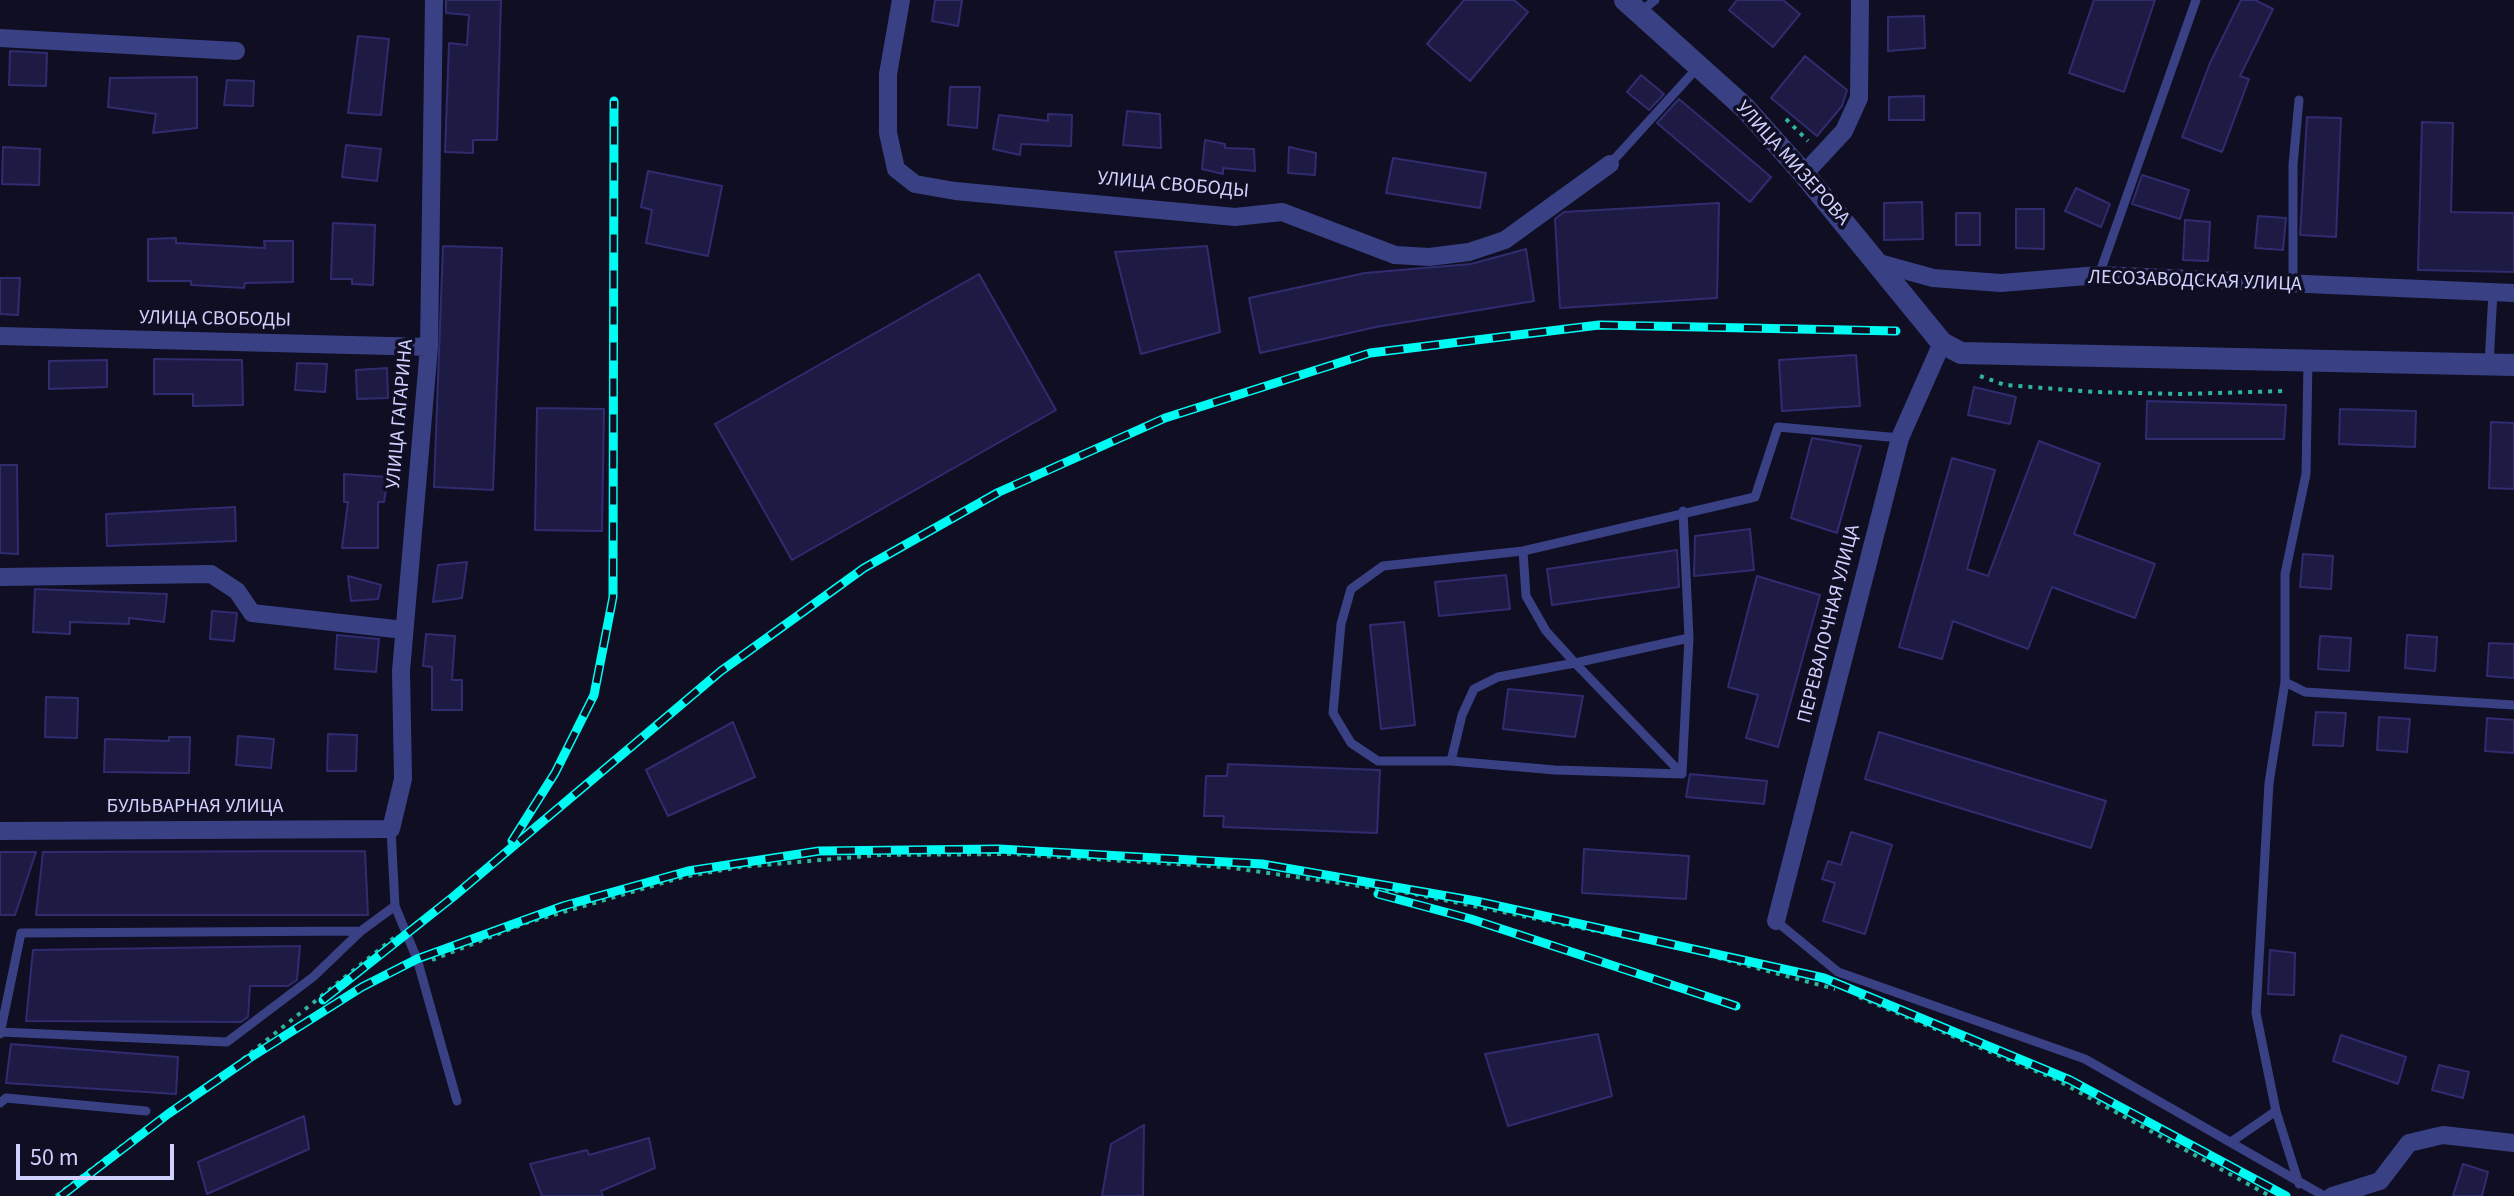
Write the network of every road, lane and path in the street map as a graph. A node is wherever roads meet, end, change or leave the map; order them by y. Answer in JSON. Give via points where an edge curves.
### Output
{"nodes":[{"id":1,"x":434,"y":0,"type":"edge"},
{"id":2,"x":901,"y":0,"type":"edge"},
{"id":3,"x":1860,"y":0,"type":"edge"},
{"id":4,"x":2196,"y":0,"type":"edge"},
{"id":5,"x":1640,"y":4,"type":"edge"},
{"id":6,"x":0,"y":38,"type":"edge"},
{"id":7,"x":236,"y":51,"type":"dead end"},
{"id":8,"x":1699,"y":66,"type":"junction"},
{"id":9,"x":2299,"y":100,"type":"dead end"},
{"id":10,"x":1610,"y":164,"type":"joint"},
{"id":11,"x":1804,"y":174,"type":"junction"},
{"id":12,"x":1879,"y":263,"type":"junction"},
{"id":13,"x":2099,"y":275,"type":"junction"},
{"id":14,"x":2293,"y":286,"type":"junction"},
{"id":15,"x":2493,"y":292,"type":"junction"},
{"id":16,"x":2514,"y":293,"type":"edge"},
{"id":17,"x":0,"y":336,"type":"edge"},
{"id":18,"x":1942,"y":343,"type":"junction"},
{"id":19,"x":429,"y":347,"type":"junction"},
{"id":20,"x":2308,"y":359,"type":"junction"},
{"id":21,"x":2489,"y":364,"type":"junction"},
{"id":22,"x":2514,"y":365,"type":"edge"},
{"id":23,"x":1900,"y":438,"type":"junction"},
{"id":24,"x":1683,"y":511,"type":"junction"},
{"id":25,"x":1523,"y":551,"type":"junction"},
{"id":26,"x":0,"y":577,"type":"edge"},
{"id":27,"x":404,"y":630,"type":"junction"},
{"id":28,"x":1689,"y":638,"type":"junction"},
{"id":29,"x":1575,"y":663,"type":"junction"},
{"id":30,"x":2285,"y":682,"type":"junction"},
{"id":31,"x":2514,"y":705,"type":"edge"},
{"id":32,"x":1451,"y":761,"type":"junction"},
{"id":33,"x":1682,"y":774,"type":"junction"},
{"id":34,"x":391,"y":829,"type":"junction"},
{"id":35,"x":0,"y":831,"type":"edge"},
{"id":36,"x":395,"y":906,"type":"junction"},
{"id":37,"x":1776,"y":921,"type":"joint"},
{"id":38,"x":407,"y":929,"type":"junction"},
{"id":39,"x":361,"y":931,"type":"junction"},
{"id":40,"x":419,"y":965,"type":"junction"},
{"id":41,"x":1843,"y":991,"type":"dead end"},
{"id":42,"x":1856,"y":996,"type":"dead end"},
{"id":43,"x":0,"y":1033,"type":"edge"},
{"id":44,"x":457,"y":1101,"type":"dead end"},
{"id":45,"x":0,"y":1103,"type":"edge"},
{"id":46,"x":146,"y":1111,"type":"dead end"},
{"id":47,"x":2276,"y":1111,"type":"junction"},
{"id":48,"x":2231,"y":1142,"type":"junction"},
{"id":49,"x":2514,"y":1143,"type":"edge"},
{"id":50,"x":2299,"y":1184,"type":"junction"},
{"id":51,"x":56,"y":1196,"type":"edge"},
{"id":52,"x":2270,"y":1196,"type":"edge"},
{"id":53,"x":2324,"y":1196,"type":"edge"},
{"id":54,"x":2332,"y":1196,"type":"edge"}],
"edges":[{"from":1,"to":19,"type":"street","name":"УЛИЦА ГАГАРИНА"},
{"from":2,"to":10,"type":"street","name":"УЛИЦА СВОБОДЫ","via":[[888,74],[888,133],[896,169],[915,184],[1235,217],[1282,212],[1395,255],[1429,257],[1505,240]]},
{"from":3,"to":11,"type":"street","via":[[1859,98],[1844,131]]},
{"from":4,"to":13,"type":"lane"},
{"from":5,"to":8,"type":"street","name":"УЛИЦА МИЗЕРОВА"},
{"from":6,"to":7,"type":"street"},
{"from":8,"to":10,"type":"lane"},
{"from":8,"to":11,"type":"street","name":"УЛИЦА МИЗЕРОВА"},
{"from":9,"to":14,"type":"lane"},
{"from":11,"to":12,"type":"street","name":"УЛИЦА МИЗЕРОВА"},
{"from":12,"to":13,"type":"street","name":"ЛЕСОЗАВОДСКАЯ УЛИЦА","via":[[1933,278],[2001,283]]},
{"from":12,"to":18,"type":"street","name":"УЛИЦА МИЗЕРОВА"},
{"from":13,"to":14,"type":"street","name":"ЛЕСОЗАВОДСКАЯ УЛИЦА"},
{"from":14,"to":15,"type":"street","name":"ЛЕСОЗАВОДСКАЯ УЛИЦА"},
{"from":15,"to":16,"type":"street","name":"ЛЕСОЗАВОДСКАЯ УЛИЦА"},
{"from":15,"to":21,"type":"lane"},
{"from":17,"to":19,"type":"street","name":"УЛИЦА СВОБОДЫ"},
{"from":18,"to":20,"type":"street","via":[[1961,353]]},
{"from":18,"to":23,"type":"street","name":"ПЕРЕВАЛОЧНАЯ УЛИЦА"},
{"from":19,"to":27,"type":"street","name":"УЛИЦА ГАГАРИНА"},
{"from":20,"to":21,"type":"street"},
{"from":20,"to":30,"type":"lane","via":[[2306,474],[2285,574]]},
{"from":21,"to":22,"type":"street"},
{"from":23,"to":24,"type":"lane","via":[[1778,427],[1755,497]]},
{"from":23,"to":37,"type":"street","name":"ПЕРЕВАЛОЧНАЯ УЛИЦА"},
{"from":24,"to":25,"type":"lane"},
{"from":24,"to":28,"type":"lane"},
{"from":25,"to":29,"type":"lane","via":[[1526,596],[1546,631]]},
{"from":25,"to":32,"type":"lane","via":[[1383,566],[1351,589],[1341,624],[1333,713],[1351,743],[1378,761]]},
{"from":26,"to":27,"type":"street","via":[[211,574],[237,591],[252,613]]},
{"from":27,"to":34,"type":"street","name":"УЛИЦА ГАГАРИНА","via":[[403,779]]},
{"from":28,"to":29,"type":"lane"},
{"from":28,"to":33,"type":"lane"},
{"from":29,"to":32,"type":"lane","via":[[1498,677],[1474,689]]},
{"from":29,"to":33,"type":"lane"},
{"from":30,"to":31,"type":"lane","via":[[2305,692]]},
{"from":30,"to":47,"type":"lane","via":[[2269,783],[2256,1013]]},
{"from":32,"to":33,"type":"lane"},
{"from":34,"to":35,"type":"street","name":"БУЛЬВАРНАЯ УЛИЦА"},
{"from":34,"to":36,"type":"lane"},
{"from":36,"to":38,"type":"lane"},
{"from":36,"to":39,"type":"lane"},
{"from":37,"to":48,"type":"lane","via":[[1838,972],[2085,1059]]},
{"from":38,"to":40,"type":"lane"},
{"from":38,"to":51,"type":"path","via":[[238,1063]]},
{"from":39,"to":43,"type":"lane","via":[[313,977],[227,1042]]},
{"from":39,"to":43,"type":"lane","via":[[21,933]]},
{"from":40,"to":41,"type":"path","via":[[526,923],[683,877],[879,855],[1011,854],[1226,867],[1409,893],[1685,949]]},
{"from":40,"to":44,"type":"lane"},
{"from":42,"to":52,"type":"path","via":[[2055,1079]]},
{"from":45,"to":46,"type":"lane","via":[[6,1098]]},
{"from":47,"to":48,"type":"lane"},
{"from":47,"to":50,"type":"lane"},
{"from":48,"to":50,"type":"lane"},
{"from":49,"to":54,"type":"street","via":[[2443,1135],[2409,1143],[2380,1181]]},
{"from":50,"to":53,"type":"lane"}]}
